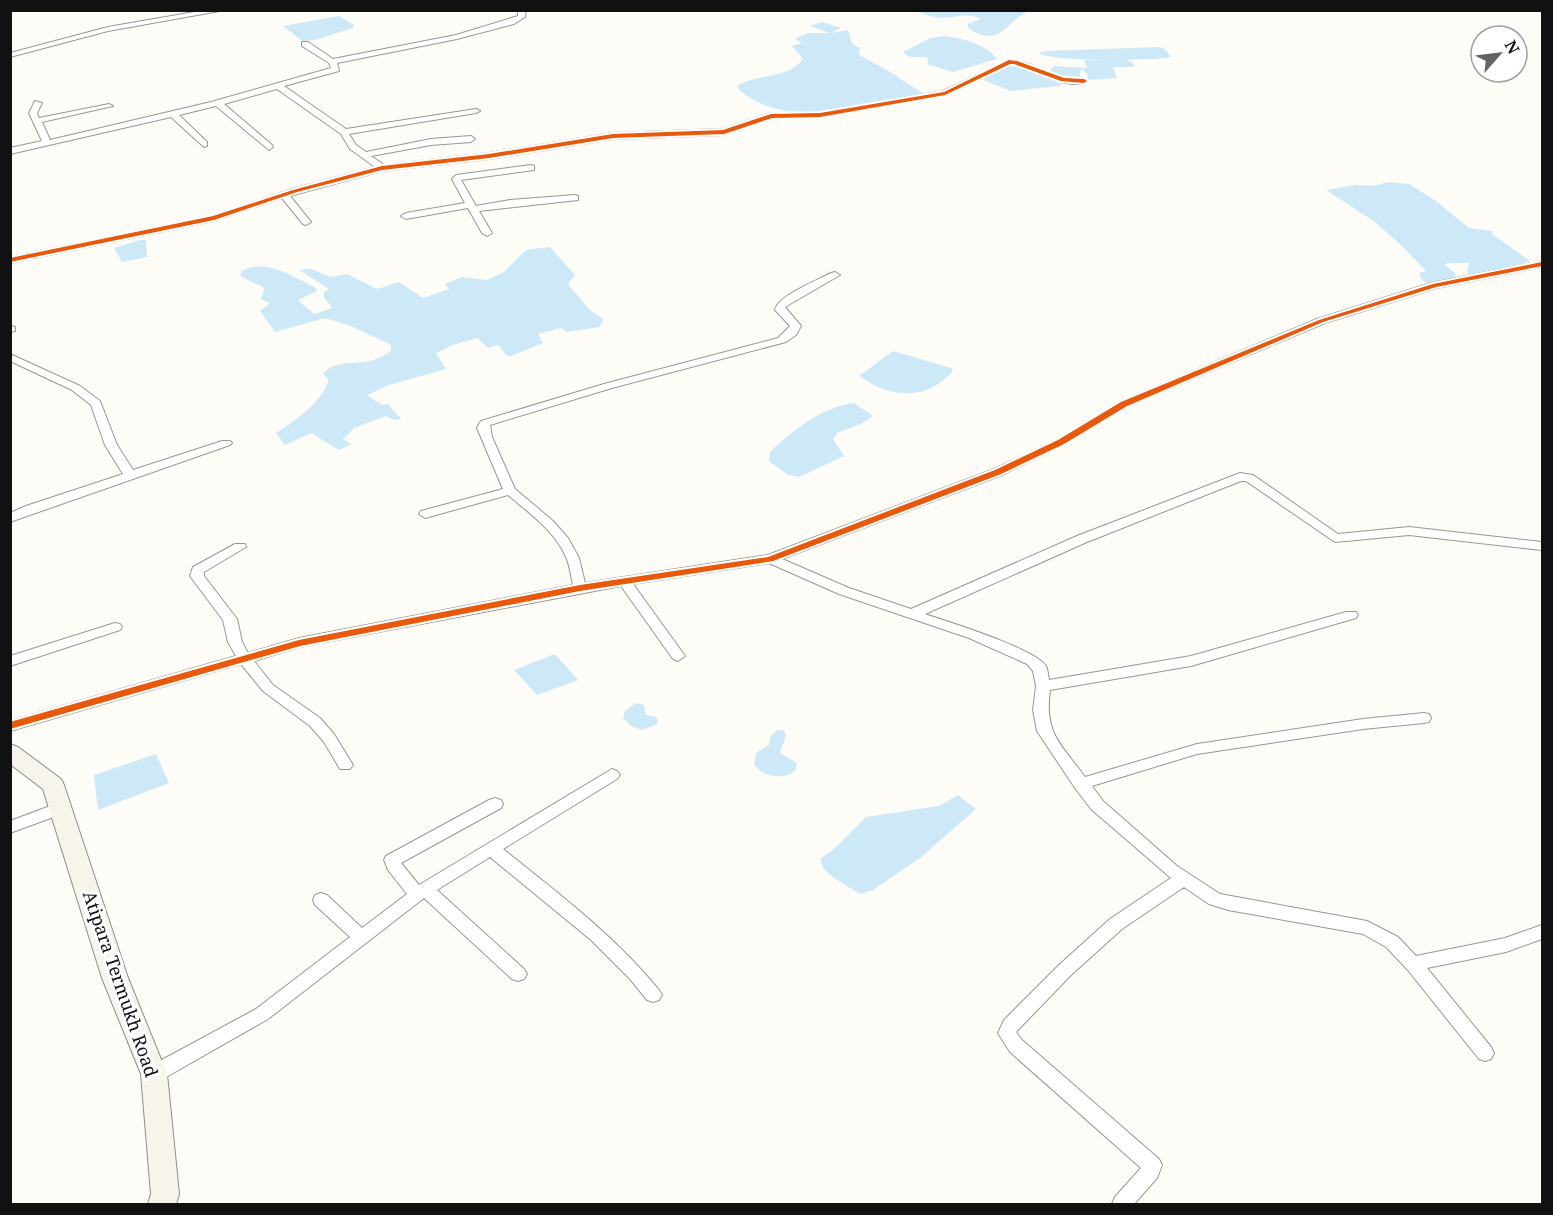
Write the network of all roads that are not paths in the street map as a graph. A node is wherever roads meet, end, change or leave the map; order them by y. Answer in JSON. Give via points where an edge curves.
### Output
{"nodes":[{"id":1,"x":222,"y":10,"type":"edge"},
{"id":2,"x":522,"y":10,"type":"edge"},
{"id":3,"x":305,"y":44,"type":"dead end"},
{"id":4,"x":10,"y":55,"type":"edge"},
{"id":5,"x":332,"y":62,"type":"junction"},
{"id":6,"x":1084,"y":81,"type":"dead end"},
{"id":7,"x":277,"y":85,"type":"junction"},
{"id":8,"x":38,"y":103,"type":"dead end"},
{"id":9,"x":218,"y":103,"type":"junction"},
{"id":10,"x":108,"y":106,"type":"dead end"},
{"id":11,"x":476,"y":111,"type":"dead end"},
{"id":12,"x":172,"y":113,"type":"junction"},
{"id":13,"x":36,"y":121,"type":"junction"},
{"id":14,"x":344,"y":132,"type":"junction"},
{"id":15,"x":471,"y":139,"type":"dead end"},
{"id":16,"x":47,"y":142,"type":"junction"},
{"id":17,"x":204,"y":144,"type":"dead end"},
{"id":18,"x":269,"y":147,"type":"dead end"},
{"id":19,"x":10,"y":150,"type":"edge"},
{"id":20,"x":363,"y":155,"type":"junction"},
{"id":21,"x":382,"y":168,"type":"junction"},
{"id":22,"x":531,"y":168,"type":"dead end"},
{"id":23,"x":284,"y":195,"type":"junction"},
{"id":24,"x":575,"y":198,"type":"dead end"},
{"id":25,"x":472,"y":207,"type":"junction"},
{"id":26,"x":406,"y":216,"type":"dead end"},
{"id":27,"x":306,"y":222,"type":"dead end"},
{"id":28,"x":487,"y":233,"type":"dead end"},
{"id":29,"x":10,"y":260,"type":"edge"},
{"id":30,"x":1542,"y":264,"type":"edge"},
{"id":31,"x":835,"y":275,"type":"dead end"},
{"id":32,"x":10,"y":357,"type":"edge"},
{"id":33,"x":226,"y":443,"type":"dead end"},
{"id":34,"x":129,"y":474,"type":"junction"},
{"id":35,"x":510,"y":491,"type":"junction"},
{"id":36,"x":425,"y":514,"type":"dead end"},
{"id":37,"x":10,"y":518,"type":"edge"},
{"id":38,"x":1542,"y":546,"type":"edge"},
{"id":39,"x":240,"y":547,"type":"dead end"},
{"id":40,"x":770,"y":559,"type":"junction"},
{"id":41,"x":624,"y":581,"type":"junction"},
{"id":42,"x":580,"y":588,"type":"junction"},
{"id":43,"x":910,"y":615,"type":"junction"},
{"id":44,"x":1351,"y":615,"type":"dead end"},
{"id":45,"x":115,"y":627,"type":"dead end"},
{"id":46,"x":678,"y":656,"type":"dead end"},
{"id":47,"x":244,"y":658,"type":"junction"},
{"id":48,"x":10,"y":661,"type":"edge"},
{"id":49,"x":1043,"y":686,"type":"junction"},
{"id":50,"x":1424,"y":718,"type":"dead end"},
{"id":51,"x":10,"y":726,"type":"edge"},
{"id":52,"x":10,"y":752,"type":"edge"},
{"id":53,"x":345,"y":765,"type":"dead end"},
{"id":54,"x":612,"y":775,"type":"dead end"},
{"id":55,"x":1080,"y":784,"type":"junction"},
{"id":56,"x":495,"y":804,"type":"dead end"},
{"id":57,"x":61,"y":808,"type":"junction"},
{"id":58,"x":10,"y":827,"type":"edge"},
{"id":59,"x":491,"y":849,"type":"junction"},
{"id":60,"x":1183,"y":879,"type":"junction"},
{"id":61,"x":421,"y":892,"type":"junction"},
{"id":62,"x":321,"y":900,"type":"dead end"},
{"id":63,"x":1542,"y":932,"type":"edge"},
{"id":64,"x":361,"y":937,"type":"junction"},
{"id":65,"x":1413,"y":964,"type":"junction"},
{"id":66,"x":518,"y":974,"type":"dead end"},
{"id":67,"x":654,"y":995,"type":"dead end"},
{"id":68,"x":1485,"y":1053,"type":"dead end"},
{"id":69,"x":154,"y":1074,"type":"junction"},
{"id":70,"x":162,"y":1204,"type":"edge"},
{"id":71,"x":1122,"y":1204,"type":"edge"}],
"edges":[{"from":1,"to":4,"type":"street","via":[[108,29]]},
{"from":2,"to":5,"type":"street","via":[[521,17],[485,30]]},
{"from":3,"to":5,"type":"street"},
{"from":5,"to":7,"type":"street","via":[[336,69]]},
{"from":6,"to":21,"type":"street","via":[[1063,80],[1009,62],[945,93],[820,115],[771,116],[724,132],[613,136]]},
{"from":7,"to":9,"type":"street"},
{"from":7,"to":14,"type":"street"},
{"from":8,"to":13,"type":"street","via":[[33,113]]},
{"from":9,"to":12,"type":"street"},
{"from":9,"to":18,"type":"street"},
{"from":10,"to":13,"type":"street"},
{"from":11,"to":14,"type":"street"},
{"from":12,"to":16,"type":"street"},
{"from":12,"to":17,"type":"street"},
{"from":13,"to":16,"type":"street"},
{"from":14,"to":20,"type":"street"},
{"from":15,"to":20,"type":"street"},
{"from":16,"to":19,"type":"street"},
{"from":20,"to":21,"type":"street"},
{"from":21,"to":23,"type":"street"},
{"from":22,"to":25,"type":"street","via":[[459,177],[456,179]]},
{"from":23,"to":27,"type":"street"},
{"from":23,"to":29,"type":"street","via":[[214,218]]},
{"from":24,"to":25,"type":"street"},
{"from":25,"to":26,"type":"street"},
{"from":25,"to":28,"type":"street"},
{"from":30,"to":40,"type":"street","via":[[1435,285],[1321,321],[1124,404],[1061,442],[998,472]]},
{"from":31,"to":35,"type":"street","via":[[780,306],[796,326],[782,340],[485,423],[486,437]]},
{"from":32,"to":34,"type":"street","via":[[76,388],[96,403],[111,445]]},
{"from":33,"to":34,"type":"street"},
{"from":34,"to":37,"type":"street"},
{"from":35,"to":36,"type":"street"},
{"from":35,"to":42,"type":"street","via":[[563,541],[573,558]]},
{"from":38,"to":43,"type":"street","via":[[1409,531],[1335,538],[1250,478],[1240,477],[1082,539]]},
{"from":39,"to":47,"type":"street","via":[[198,570],[197,576],[230,619],[235,642]]},
{"from":40,"to":41,"type":"street"},
{"from":40,"to":43,"type":"street"},
{"from":41,"to":42,"type":"street"},
{"from":41,"to":46,"type":"street"},
{"from":42,"to":47,"type":"street","via":[[300,643]]},
{"from":43,"to":49,"type":"street","via":[[1022,654],[1040,669]]},
{"from":44,"to":49,"type":"street","via":[[1191,661]]},
{"from":45,"to":48,"type":"street"},
{"from":47,"to":51,"type":"street"},
{"from":47,"to":53,"type":"street","via":[[268,688],[315,722]]},
{"from":49,"to":55,"type":"street","via":[[1040,710],[1044,731]]},
{"from":50,"to":55,"type":"street","via":[[1197,749]]},
{"from":52,"to":57,"type":"main road","name":"Atipara Termukh Road","via":[[53,785]]},
{"from":54,"to":59,"type":"street"},
{"from":55,"to":60,"type":"street","via":[[1096,805]]},
{"from":56,"to":61,"type":"street","via":[[392,860]]},
{"from":57,"to":58,"type":"street"},
{"from":57,"to":69,"type":"main road","name":"Atipara Termukh Road","via":[[115,978]]},
{"from":59,"to":61,"type":"street"},
{"from":59,"to":67,"type":"street","via":[[606,942]]},
{"from":60,"to":65,"type":"street","via":[[1228,903],[1367,928],[1392,942]]},
{"from":60,"to":71,"type":"street","via":[[1116,924],[1010,1024],[1007,1033],[1016,1046],[1152,1165]]},
{"from":61,"to":64,"type":"street"},
{"from":61,"to":66,"type":"street"},
{"from":62,"to":64,"type":"street"},
{"from":63,"to":65,"type":"street","via":[[1506,945]]},
{"from":64,"to":69,"type":"street","via":[[262,1014]]},
{"from":65,"to":68,"type":"street"},
{"from":69,"to":70,"type":"main road","name":"Atipara Termukh Road","via":[[165,1194]]}]}
